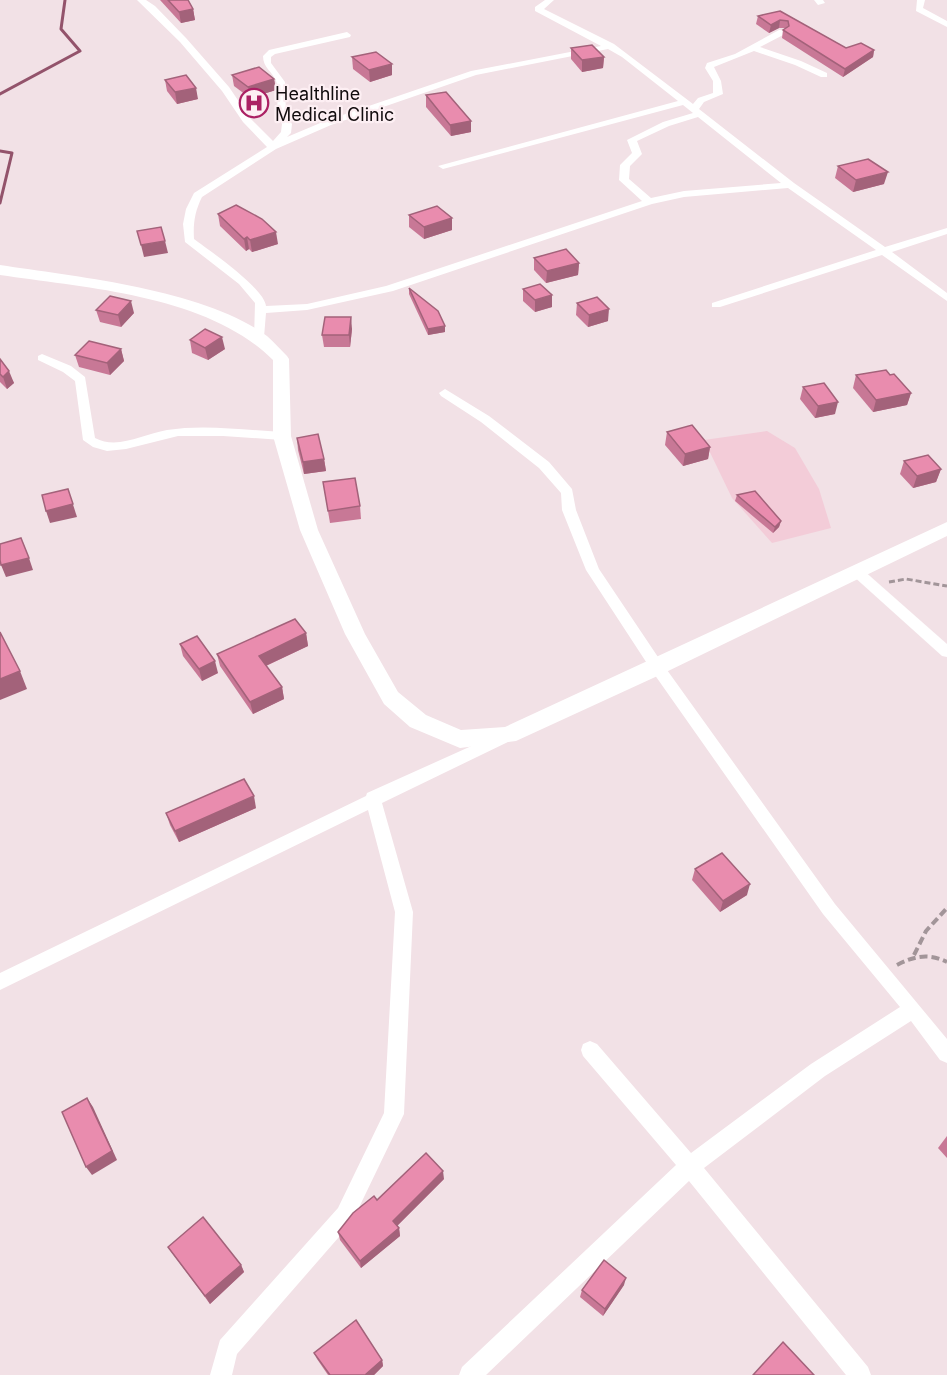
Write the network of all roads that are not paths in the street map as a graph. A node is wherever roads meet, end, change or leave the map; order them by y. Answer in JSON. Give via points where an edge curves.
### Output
{"nodes":[{"id":1,"x":141,"y":0,"type":"edge"},
{"id":2,"x":549,"y":0,"type":"edge"},
{"id":3,"x":921,"y":0,"type":"edge"},
{"id":4,"x":947,"y":24,"type":"edge"},
{"id":5,"x":782,"y":32,"type":"edge"},
{"id":6,"x":347,"y":35,"type":"dead end"},
{"id":7,"x":611,"y":46,"type":"junction"},
{"id":8,"x":753,"y":48,"type":"junction"},
{"id":9,"x":824,"y":75,"type":"dead end"},
{"id":10,"x":684,"y":102,"type":"junction"},
{"id":11,"x":697,"y":112,"type":"junction"},
{"id":12,"x":273,"y":147,"type":"junction"},
{"id":13,"x":443,"y":166,"type":"dead end"},
{"id":14,"x":790,"y":185,"type":"junction"},
{"id":15,"x":649,"y":202,"type":"junction"},
{"id":16,"x":947,"y":231,"type":"edge"},
{"id":17,"x":883,"y":252,"type":"junction"},
{"id":18,"x":0,"y":270,"type":"edge"},
{"id":19,"x":947,"y":298,"type":"edge"},
{"id":20,"x":716,"y":305,"type":"dead end"},
{"id":21,"x":261,"y":310,"type":"junction"},
{"id":22,"x":258,"y":337,"type":"junction"},
{"id":23,"x":42,"y":358,"type":"dead end"},
{"id":24,"x":445,"y":393,"type":"dead end"},
{"id":25,"x":282,"y":436,"type":"junction"},
{"id":26,"x":947,"y":528,"type":"edge"},
{"id":27,"x":857,"y":572,"type":"junction"},
{"id":28,"x":947,"y":652,"type":"edge"},
{"id":29,"x":657,"y":668,"type":"junction"},
{"id":30,"x":508,"y":735,"type":"junction"},
{"id":31,"x":373,"y":798,"type":"junction"},
{"id":32,"x":0,"y":982,"type":"edge"},
{"id":33,"x":913,"y":1008,"type":"junction"},
{"id":34,"x":590,"y":1050,"type":"dead end"},
{"id":35,"x":947,"y":1054,"type":"edge"},
{"id":36,"x":690,"y":1166,"type":"junction"},
{"id":37,"x":221,"y":1375,"type":"edge"},
{"id":38,"x":470,"y":1375,"type":"edge"},
{"id":39,"x":860,"y":1375,"type":"edge"}],
"edges":[{"from":1,"to":12,"type":"street","via":[[183,40],[226,89],[246,120]]},
{"from":2,"to":7,"type":"street","via":[[538,9]]},
{"from":3,"to":4,"type":"street","via":[[920,9]]},
{"from":5,"to":8,"type":"street"},
{"from":6,"to":12,"type":"street","via":[[267,56],[267,63],[281,82],[280,115],[286,124],[286,133]]},
{"from":7,"to":10,"type":"street"},
{"from":7,"to":12,"type":"street","via":[[474,73],[328,123]]},
{"from":8,"to":9,"type":"street"},
{"from":8,"to":11,"type":"street","via":[[710,65],[718,94],[701,100]]},
{"from":10,"to":11,"type":"street"},
{"from":10,"to":13,"type":"street"},
{"from":11,"to":14,"type":"street"},
{"from":11,"to":15,"type":"street","via":[[632,140],[637,154],[626,165],[624,180]]},
{"from":12,"to":21,"type":"street","via":[[198,195],[188,224],[189,240],[243,282],[261,303]]},
{"from":14,"to":15,"type":"street","via":[[684,194]]},
{"from":14,"to":17,"type":"street"},
{"from":15,"to":21,"type":"street","via":[[388,290],[307,307]]},
{"from":16,"to":17,"type":"street"},
{"from":17,"to":19,"type":"street"},
{"from":17,"to":20,"type":"street"},
{"from":18,"to":22,"type":"main road","via":[[118,289],[192,306]]},
{"from":21,"to":22,"type":"street"},
{"from":22,"to":25,"type":"main road","via":[[281,359]]},
{"from":23,"to":25,"type":"street","via":[[81,380],[88,440],[98,447],[115,447],[166,434]]},
{"from":24,"to":29,"type":"street","via":[[544,465],[567,492],[569,510],[593,570]]},
{"from":25,"to":30,"type":"main road","via":[[309,530],[355,634],[391,698],[418,721],[460,739]]},
{"from":26,"to":27,"type":"main road"},
{"from":27,"to":28,"type":"street"},
{"from":27,"to":29,"type":"main road"},
{"from":29,"to":30,"type":"main road"},
{"from":29,"to":33,"type":"street","via":[[829,909]]},
{"from":30,"to":31,"type":"street"},
{"from":31,"to":32,"type":"street"},
{"from":31,"to":37,"type":"street","via":[[404,912],[394,1114],[345,1215],[228,1348]]},
{"from":33,"to":35,"type":"street"},
{"from":33,"to":36,"type":"street","via":[[818,1070]]},
{"from":34,"to":36,"type":"street"},
{"from":36,"to":38,"type":"street"},
{"from":36,"to":39,"type":"street"}]}
